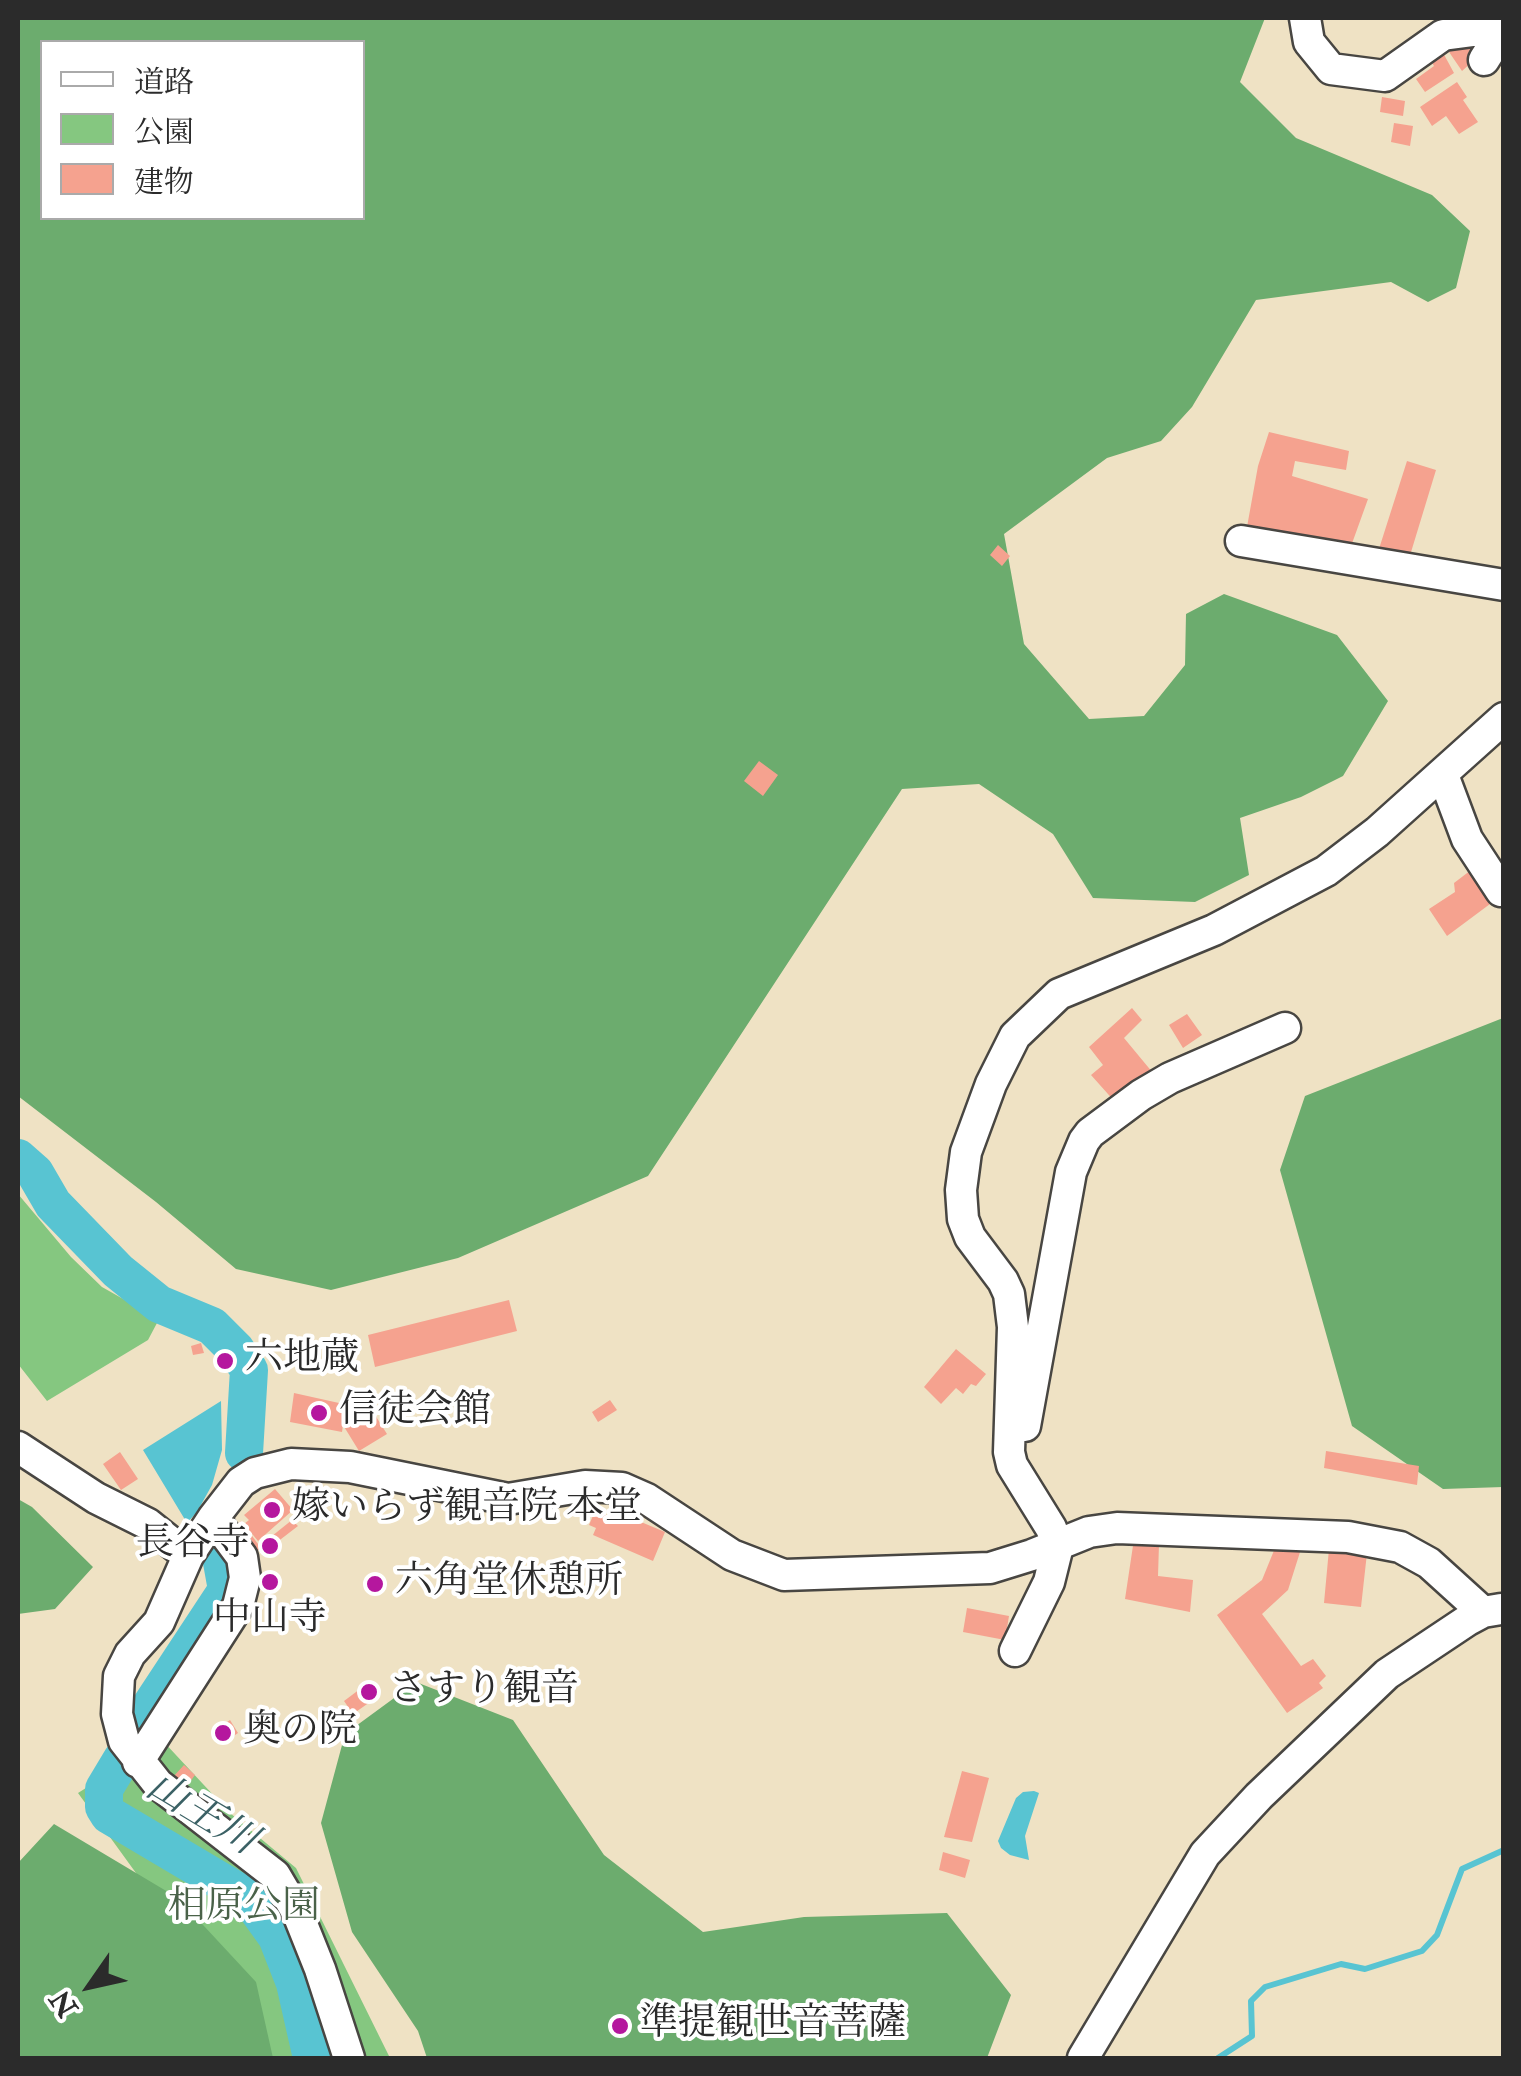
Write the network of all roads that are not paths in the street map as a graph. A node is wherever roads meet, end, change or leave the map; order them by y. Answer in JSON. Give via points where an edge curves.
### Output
{"nodes":[{"id":1,"x":1305,"y":18,"type":"edge"},
{"id":2,"x":1504,"y":28,"type":"edge"},
{"id":3,"x":1484,"y":60,"type":"dead end"},
{"id":4,"x":1242,"y":541,"type":"dead end"},
{"id":5,"x":1504,"y":585,"type":"edge"},
{"id":6,"x":1504,"y":718,"type":"edge"},
{"id":7,"x":1443,"y":775,"type":"junction"},
{"id":8,"x":1501,"y":891,"type":"edge"},
{"id":9,"x":1285,"y":1028,"type":"dead end"},
{"id":10,"x":1009,"y":1443,"type":"junction"},
{"id":11,"x":18,"y":1447,"type":"edge"},
{"id":12,"x":214,"y":1518,"type":"junction"},
{"id":13,"x":1058,"y":1546,"type":"junction"},
{"id":14,"x":188,"y":1556,"type":"junction"},
{"id":15,"x":1493,"y":1610,"type":"edge"},
{"id":16,"x":1015,"y":1651,"type":"dead end"},
{"id":17,"x":138,"y":1762,"type":"junction"},
{"id":18,"x":349,"y":2058,"type":"edge"},
{"id":19,"x":1082,"y":2058,"type":"edge"}],
"edges":[{"from":1,"to":2,"type":"street","via":[[1309,42],[1331,69],[1385,76],[1443,35]]},
{"from":2,"to":3,"type":"street"},
{"from":4,"to":5,"type":"street"},
{"from":6,"to":7,"type":"street"},
{"from":7,"to":8,"type":"street","via":[[1466,838]]},
{"from":7,"to":10,"type":"street","via":[[1326,870],[1214,930],[1059,994],[1015,1036],[966,1152],[962,1190],[970,1237],[1009,1294]]},
{"from":9,"to":10,"type":"street","via":[[1170,1078],[1084,1142],[1071,1172],[1026,1425]]},
{"from":10,"to":13,"type":"street","via":[[1012,1465]]},
{"from":11,"to":14,"type":"street","via":[[148,1524]]},
{"from":12,"to":13,"type":"street","via":[[256,1473],[317,1464],[508,1499],[585,1486],[622,1488],[732,1555],[784,1575],[990,1568]]},
{"from":12,"to":14,"type":"street"},
{"from":12,"to":17,"type":"street","via":[[242,1557],[238,1606]]},
{"from":13,"to":15,"type":"street","via":[[1117,1528],[1348,1537],[1400,1548]]},
{"from":13,"to":16,"type":"street","via":[[1049,1582]]},
{"from":14,"to":17,"type":"street","via":[[166,1610],[119,1676],[118,1714]]},
{"from":15,"to":19,"type":"street","via":[[1388,1674],[1206,1854]]},
{"from":17,"to":18,"type":"street","via":[[275,1875],[313,1951]]}]}
